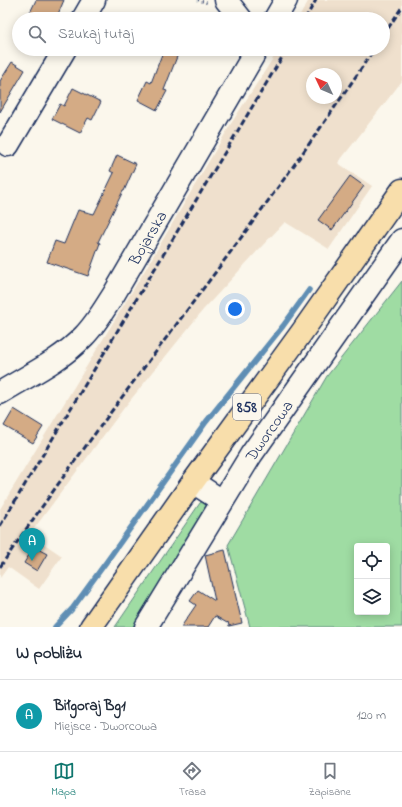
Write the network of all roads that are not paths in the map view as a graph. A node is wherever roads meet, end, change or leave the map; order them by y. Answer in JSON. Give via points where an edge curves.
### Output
{"nodes":[{"id":1,"x":94,"y":0,"type":"edge"},
{"id":2,"x":226,"y":0,"type":"edge"},
{"id":3,"x":286,"y":0,"type":"edge"},
{"id":4,"x":87,"y":12,"type":"edge"},
{"id":5,"x":235,"y":12,"type":"edge"},
{"id":6,"x":279,"y":12,"type":"edge"},
{"id":7,"x":61,"y":56,"type":"edge"},
{"id":8,"x":253,"y":56,"type":"edge"},
{"id":9,"x":8,"y":145,"type":"dead end"},
{"id":10,"x":402,"y":190,"type":"edge"},
{"id":11,"x":402,"y":240,"type":"edge"},
{"id":12,"x":0,"y":393,"type":"edge"},
{"id":13,"x":193,"y":482,"type":"junction"},
{"id":14,"x":222,"y":501,"type":"junction"},
{"id":15,"x":96,"y":623,"type":"edge"},
{"id":16,"x":146,"y":627,"type":"edge"}],
"edges":[{"from":1,"to":4,"type":"street"},
{"from":2,"to":5,"type":"street"},
{"from":3,"to":6,"type":"street"},
{"from":7,"to":9,"type":"street"},
{"from":8,"to":12,"type":"street","name":"Bojarska","via":[[114,294],[95,322],[84,336],[57,359]]},
{"from":10,"to":13,"type":"main road","number":"858"},
{"from":11,"to":14,"type":"street","name":"Dworcowa","via":[[256,448]]},
{"from":13,"to":14,"type":"street"},
{"from":13,"to":15,"type":"main road","number":"858"},
{"from":14,"to":16,"type":"street","name":"Dworcowa"}]}
